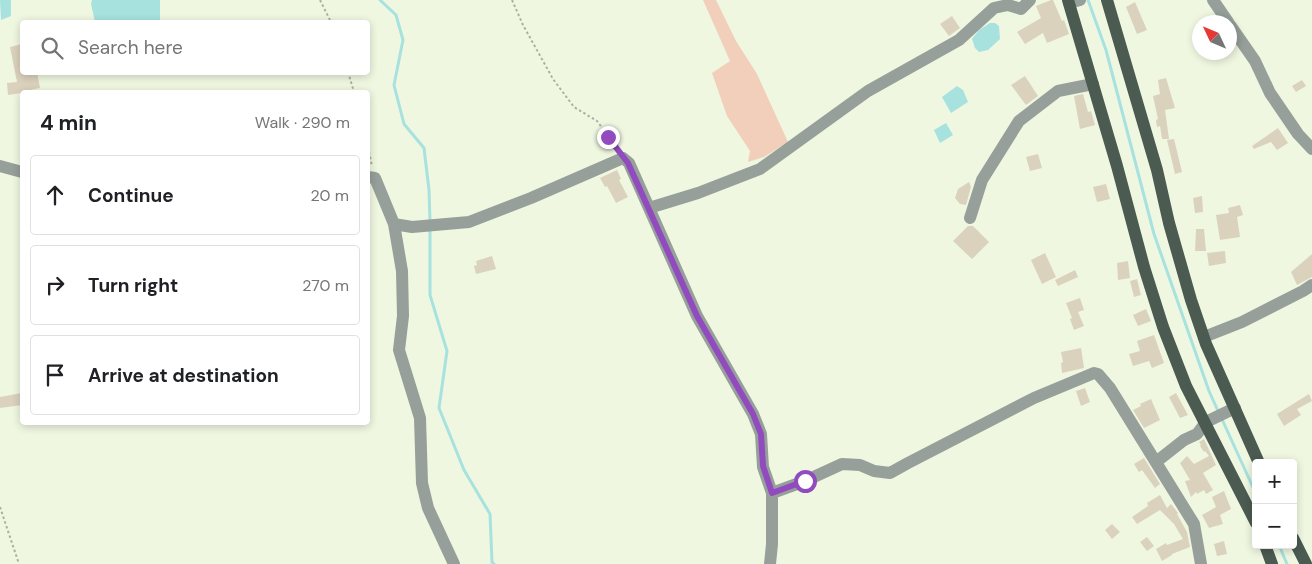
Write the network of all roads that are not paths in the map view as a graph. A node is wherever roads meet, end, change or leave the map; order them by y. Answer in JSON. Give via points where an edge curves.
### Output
{"nodes":[{"id":1,"x":1030,"y":0,"type":"edge"},
{"id":2,"x":1107,"y":0,"type":"edge"},
{"id":3,"x":1213,"y":0,"type":"edge"},
{"id":4,"x":1072,"y":1,"type":"edge"},
{"id":5,"x":1223,"y":15,"type":"edge"},
{"id":6,"x":1237,"y":35,"type":"edge"},
{"id":7,"x":1093,"y":84,"type":"junction"},
{"id":8,"x":1312,"y":149,"type":"edge"},
{"id":9,"x":0,"y":166,"type":"edge"},
{"id":10,"x":20,"y":171,"type":"edge"},
{"id":11,"x":371,"y":177,"type":"edge"},
{"id":12,"x":649,"y":208,"type":"junction"},
{"id":13,"x":970,"y":218,"type":"dead end"},
{"id":14,"x":394,"y":224,"type":"junction"},
{"id":15,"x":1312,"y":285,"type":"edge"},
{"id":16,"x":1204,"y":337,"type":"junction"},
{"id":17,"x":1235,"y":408,"type":"junction"},
{"id":18,"x":1206,"y":422,"type":"junction"},
{"id":19,"x":1257,"y":459,"type":"edge"},
{"id":20,"x":1156,"y":462,"type":"junction"},
{"id":21,"x":772,"y":493,"type":"junction"},
{"id":22,"x":1252,"y":515,"type":"edge"},
{"id":23,"x":1297,"y":546,"type":"edge"},
{"id":24,"x":1266,"y":549,"type":"edge"},
{"id":25,"x":454,"y":564,"type":"edge"},
{"id":26,"x":770,"y":564,"type":"edge"},
{"id":27,"x":1201,"y":564,"type":"edge"},
{"id":28,"x":1272,"y":564,"type":"edge"},
{"id":29,"x":1306,"y":564,"type":"edge"}],
"edges":[{"from":1,"to":12,"type":"street","via":[[1021,9],[1008,5],[994,8],[959,40],[868,91],[760,169]]},
{"from":2,"to":16,"type":"main road","via":[[1181,268]]},
{"from":3,"to":5,"type":"street"},
{"from":4,"to":7,"type":"main road"},
{"from":6,"to":8,"type":"street","via":[[1255,61],[1275,100]]},
{"from":7,"to":13,"type":"street","via":[[1058,91],[1019,121],[982,180]]},
{"from":7,"to":18,"type":"main road","via":[[1163,327],[1186,386]]},
{"from":9,"to":10,"type":"street"},
{"from":11,"to":14,"type":"street"},
{"from":12,"to":14,"type":"street","via":[[623,158],[468,222],[412,227]]},
{"from":12,"to":21,"type":"street","via":[[697,316],[753,414],[761,434],[763,466]]},
{"from":14,"to":25,"type":"street","via":[[402,271],[404,316],[398,350],[420,418],[422,484],[428,508]]},
{"from":15,"to":16,"type":"street","via":[[1242,322]]},
{"from":16,"to":17,"type":"main road"},
{"from":17,"to":18,"type":"street"},
{"from":17,"to":19,"type":"main road"},
{"from":18,"to":20,"type":"street","via":[[1197,434]]},
{"from":18,"to":22,"type":"main road"},
{"from":20,"to":21,"type":"street","via":[[1110,388],[1094,373],[1034,398],[890,473],[842,464]]},
{"from":20,"to":27,"type":"street","via":[[1194,524]]},
{"from":21,"to":26,"type":"street"},
{"from":23,"to":29,"type":"main road"},
{"from":24,"to":28,"type":"main road"}]}
